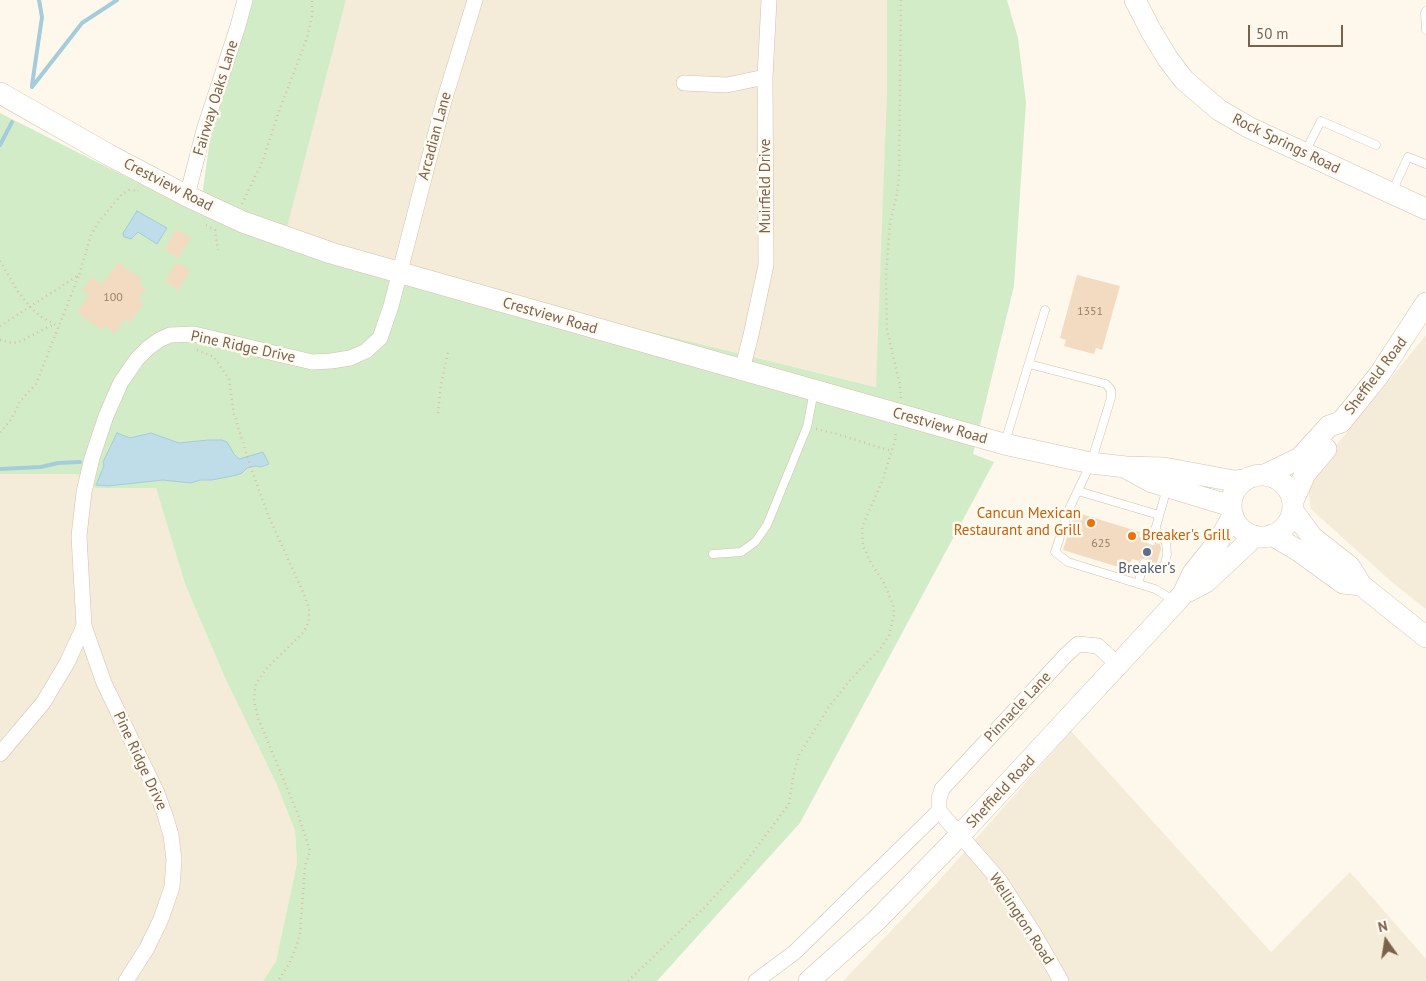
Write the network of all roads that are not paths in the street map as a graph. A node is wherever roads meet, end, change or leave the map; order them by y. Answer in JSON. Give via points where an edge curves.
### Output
{"nodes":[{"id":1,"x":245,"y":0,"type":"edge"},
{"id":2,"x":474,"y":0,"type":"edge"},
{"id":3,"x":769,"y":0,"type":"edge"},
{"id":4,"x":1135,"y":0,"type":"edge"},
{"id":5,"x":1426,"y":11,"type":"edge"},
{"id":6,"x":1426,"y":30,"type":"edge"},
{"id":7,"x":765,"y":77,"type":"junction"},
{"id":8,"x":684,"y":83,"type":"dead end"},
{"id":9,"x":0,"y":93,"type":"edge"},
{"id":10,"x":1376,"y":145,"type":"dead end"},
{"id":11,"x":1304,"y":154,"type":"junction"},
{"id":12,"x":1426,"y":164,"type":"edge"},
{"id":13,"x":1391,"y":194,"type":"junction"},
{"id":14,"x":187,"y":196,"type":"junction"},
{"id":15,"x":1426,"y":210,"type":"edge"},
{"id":16,"x":399,"y":273,"type":"junction"},
{"id":17,"x":1426,"y":303,"type":"edge"},
{"id":18,"x":1045,"y":310,"type":"dead end"},
{"id":19,"x":1029,"y":364,"type":"junction"},
{"id":20,"x":742,"y":370,"type":"junction"},
{"id":21,"x":814,"y":390,"type":"junction"},
{"id":22,"x":1341,"y":422,"type":"junction"},
{"id":23,"x":1004,"y":444,"type":"junction"},
{"id":24,"x":1091,"y":463,"type":"junction"},
{"id":25,"x":1126,"y":467,"type":"junction"},
{"id":26,"x":1255,"y":478,"type":"junction"},
{"id":27,"x":1167,"y":487,"type":"junction"},
{"id":28,"x":1078,"y":491,"type":"junction"},
{"id":29,"x":1293,"y":506,"type":"junction"},
{"id":30,"x":1232,"y":512,"type":"junction"},
{"id":31,"x":1159,"y":516,"type":"junction"},
{"id":32,"x":1155,"y":529,"type":"junction"},
{"id":33,"x":1264,"y":535,"type":"junction"},
{"id":34,"x":1152,"y":541,"type":"dead end"},
{"id":35,"x":713,"y":554,"type":"dead end"},
{"id":36,"x":1138,"y":584,"type":"junction"},
{"id":37,"x":1360,"y":585,"type":"junction"},
{"id":38,"x":1180,"y":598,"type":"junction"},
{"id":39,"x":84,"y":626,"type":"junction"},
{"id":40,"x":1426,"y":637,"type":"edge"},
{"id":41,"x":1118,"y":665,"type":"junction"},
{"id":42,"x":0,"y":754,"type":"edge"},
{"id":43,"x":939,"y":811,"type":"junction"},
{"id":44,"x":960,"y":835,"type":"junction"},
{"id":45,"x":126,"y":981,"type":"edge"},
{"id":46,"x":756,"y":981,"type":"edge"},
{"id":47,"x":809,"y":981,"type":"edge"},
{"id":48,"x":1061,"y":981,"type":"edge"}],
"edges":[{"from":1,"to":14,"type":"street","name":"Fairway Oaks Lane"},
{"from":2,"to":16,"type":"street","name":"Arcadian Lane"},
{"from":3,"to":7,"type":"street","name":"Muirfield Drive"},
{"from":4,"to":11,"type":"street","name":"Rock Springs Road","via":[[1168,59],[1190,85],[1219,110]]},
{"from":5,"to":6,"type":"lane"},
{"from":7,"to":8,"type":"street","via":[[727,85]]},
{"from":7,"to":20,"type":"street","name":"Muirfield Drive","via":[[766,265]]},
{"from":9,"to":14,"type":"street","name":"Crestview Road"},
{"from":10,"to":11,"type":"lane","via":[[1321,121]]},
{"from":11,"to":13,"type":"street","name":"Rock Springs Road"},
{"from":12,"to":13,"type":"lane","via":[[1408,157]]},
{"from":13,"to":15,"type":"street","name":"Rock Springs Road"},
{"from":14,"to":16,"type":"street","name":"Crestview Road","via":[[292,240]]},
{"from":16,"to":20,"type":"street","name":"Crestview Road"},
{"from":16,"to":39,"type":"street","name":"Pine Ridge Drive","via":[[380,338],[366,351],[350,358],[312,362],[194,334],[182,334],[159,340],[137,359],[121,382],[106,416],[84,492],[79,536]]},
{"from":17,"to":22,"type":"street","name":"Sheffield Road","via":[[1379,375]]},
{"from":18,"to":19,"type":"lane"},
{"from":19,"to":23,"type":"lane"},
{"from":19,"to":24,"type":"lane","via":[[1106,384],[1111,390]]},
{"from":20,"to":21,"type":"street","name":"Crestview Road"},
{"from":21,"to":23,"type":"street","name":"Crestview Road"},
{"from":21,"to":35,"type":"lane","via":[[807,427],[768,525],[755,542],[741,552]]},
{"from":22,"to":26,"type":"street","name":"Sheffield Road","via":[[1329,426],[1300,458]]},
{"from":22,"to":29,"type":"street","name":"Sheffield Road","via":[[1341,433],[1305,474]]},
{"from":23,"to":24,"type":"street","name":"Crestview Road"},
{"from":24,"to":25,"type":"street","name":"Crestview Road"},
{"from":24,"to":28,"type":"lane"},
{"from":25,"to":26,"type":"street","name":"Crestview Road","via":[[1164,468],[1234,481]]},
{"from":25,"to":27,"type":"street","name":"Crestview Road"},
{"from":26,"to":29,"type":"street","via":[[1275,478],[1284,483],[1290,491]]},
{"from":26,"to":30,"type":"street","via":[[1238,487],[1233,496]]},
{"from":27,"to":30,"type":"street","name":"Crestview Road"},
{"from":27,"to":31,"type":"lane"},
{"from":28,"to":31,"type":"lane"},
{"from":28,"to":36,"type":"lane","via":[[1055,552],[1068,562]]},
{"from":29,"to":33,"type":"street","via":[[1290,521],[1283,529]]},
{"from":29,"to":37,"type":"street","via":[[1312,537],[1350,567]]},
{"from":30,"to":33,"type":"street","via":[[1238,525],[1246,532]]},
{"from":30,"to":38,"type":"street","name":"Sheffield Road","via":[[1218,542],[1193,573]]},
{"from":31,"to":32,"type":"lane"},
{"from":32,"to":34,"type":"lane"},
{"from":32,"to":36,"type":"lane","via":[[1166,542],[1167,554],[1160,570],[1143,567]]},
{"from":33,"to":37,"type":"street","via":[[1299,551],[1343,583]]},
{"from":33,"to":38,"type":"street","name":"Sheffield Road","via":[[1206,582]]},
{"from":36,"to":38,"type":"lane"},
{"from":37,"to":40,"type":"street"},
{"from":38,"to":41,"type":"street","name":"Sheffield Road"},
{"from":39,"to":42,"type":"street","name":"Pine Ridge Drive","via":[[43,703]]},
{"from":39,"to":45,"type":"street","name":"Pine Ridge Drive","via":[[104,683],[163,808],[173,852],[172,887],[161,919]]},
{"from":41,"to":43,"type":"street","name":"Pinnacle Lane","via":[[1098,646],[1078,644],[942,789]]},
{"from":41,"to":44,"type":"street","name":"Sheffield Road"},
{"from":43,"to":44,"type":"street"},
{"from":43,"to":46,"type":"street","via":[[794,952]]},
{"from":44,"to":47,"type":"street","name":"Sheffield Road","via":[[877,920]]},
{"from":44,"to":48,"type":"street","name":"Wellington Road","via":[[1000,881]]}]}
